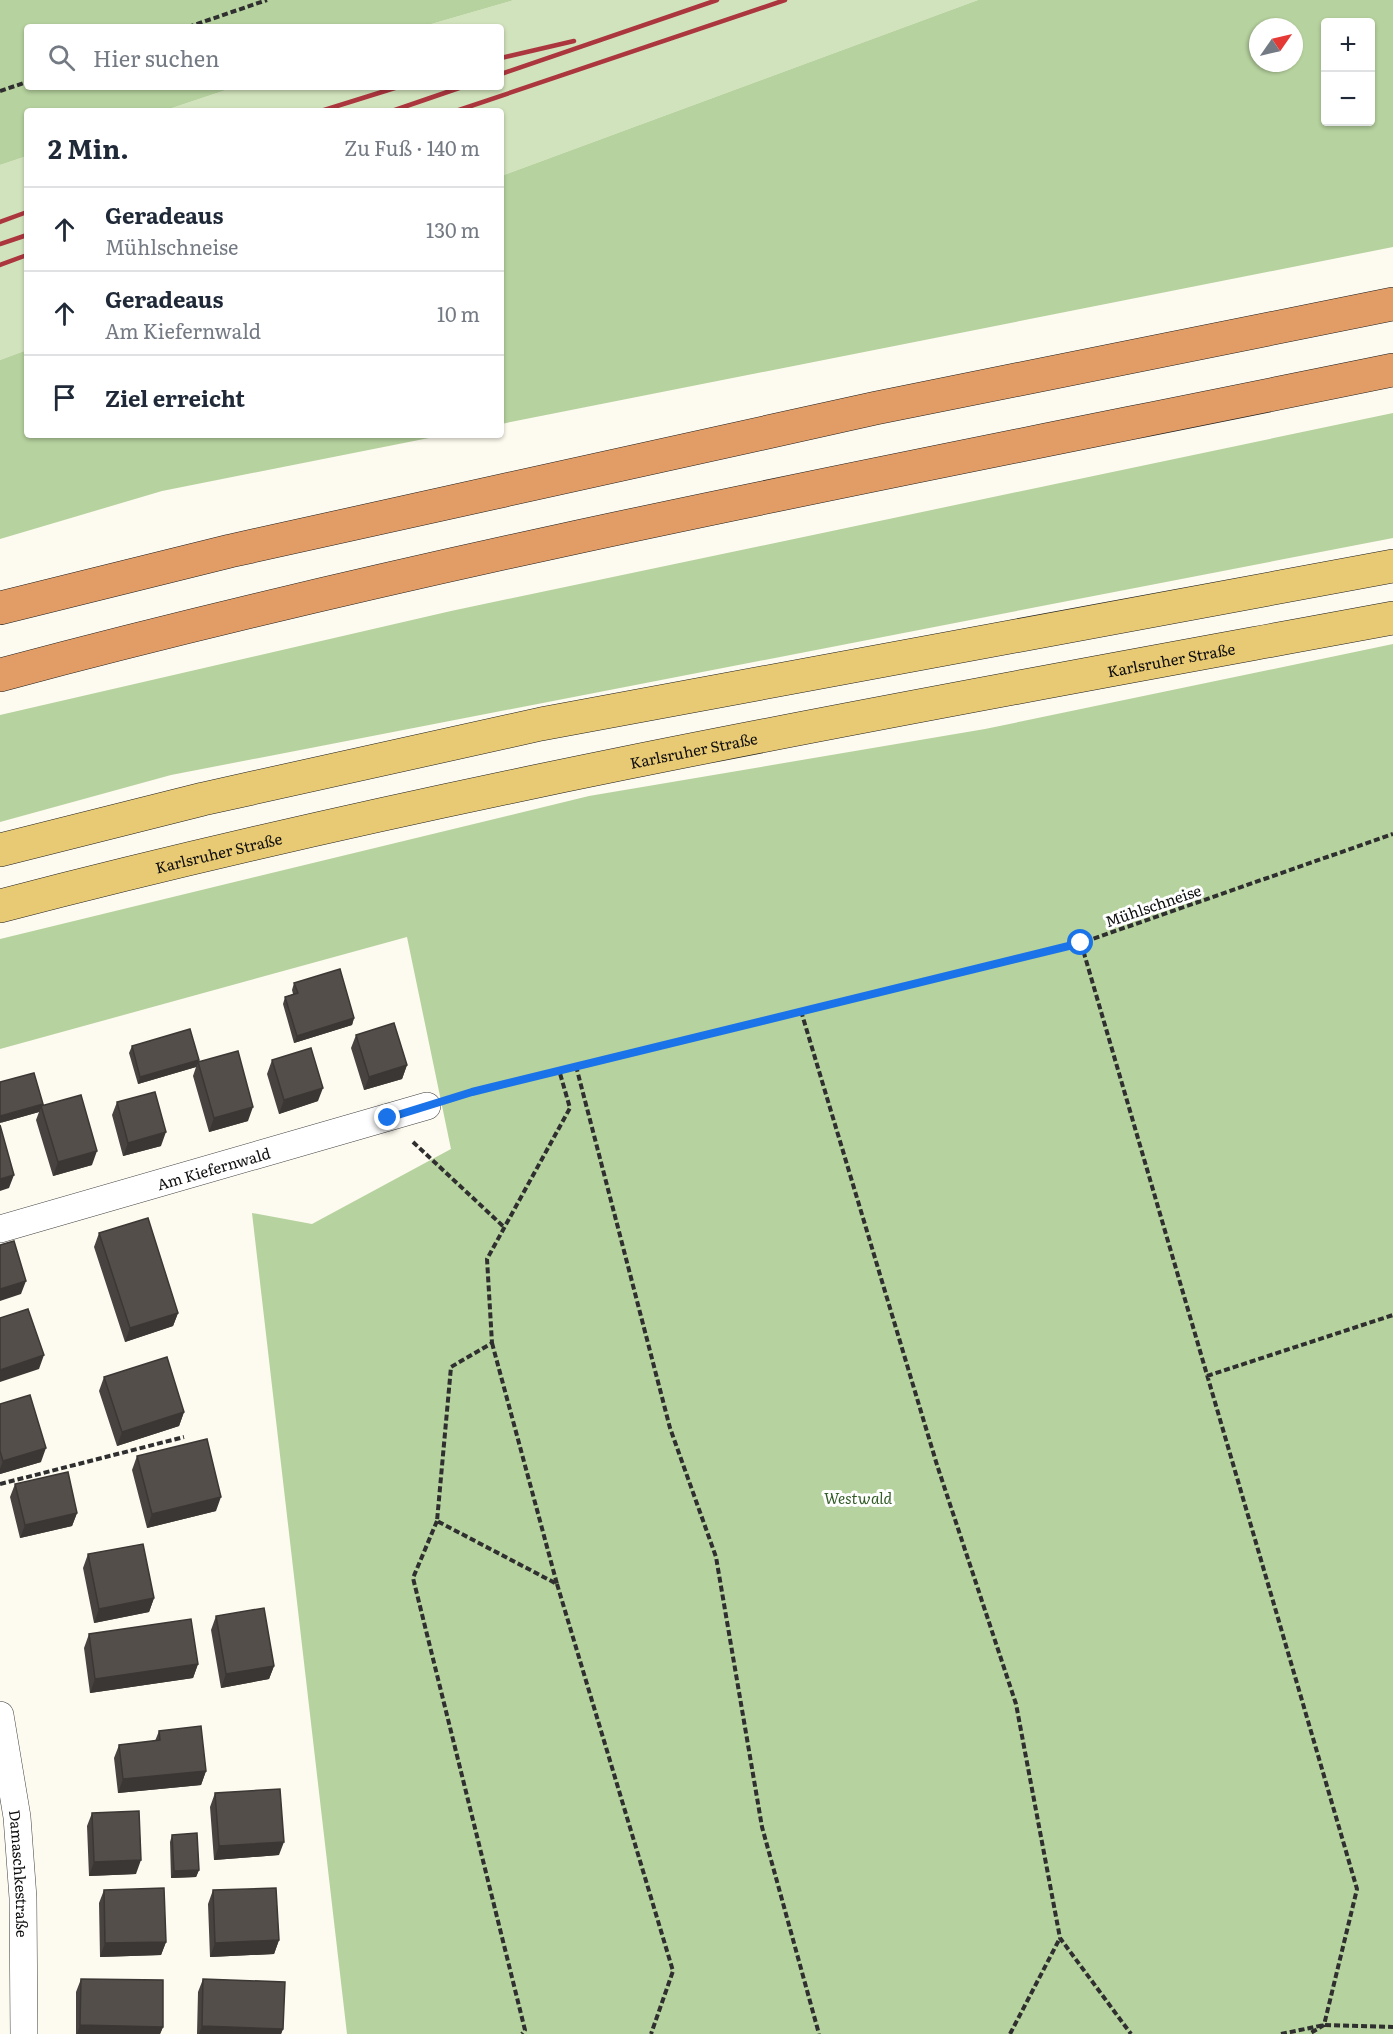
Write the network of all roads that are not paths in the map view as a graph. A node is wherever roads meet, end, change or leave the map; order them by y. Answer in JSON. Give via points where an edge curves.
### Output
{"nodes":[{"id":1,"x":1393,"y":304,"type":"edge"},
{"id":2,"x":1393,"y":370,"type":"edge"},
{"id":3,"x":1393,"y":566,"type":"edge"},
{"id":4,"x":0,"y":608,"type":"edge"},
{"id":5,"x":1393,"y":618,"type":"edge"},
{"id":6,"x":0,"y":675,"type":"edge"},
{"id":7,"x":0,"y":850,"type":"edge"},
{"id":8,"x":0,"y":906,"type":"edge"},
{"id":9,"x":427,"y":1106,"type":"road end"},
{"id":10,"x":0,"y":1229,"type":"edge"},
{"id":11,"x":0,"y":1715,"type":"edge"},
{"id":12,"x":24,"y":2034,"type":"edge"}],
"edges":[{"from":1,"to":4,"type":"highway","via":[[876,408],[230,551]]},
{"from":2,"to":6,"type":"highway","via":[[525,550],[237,614]]},
{"from":3,"to":7,"type":"main road","via":[[541,724],[203,799]]},
{"from":5,"to":8,"type":"main road","name":"Karlsruher Straße","via":[[539,782],[173,863]]},
{"from":9,"to":10,"type":"street","name":"Am Kiefernwald"},
{"from":11,"to":12,"type":"street","name":"Damaschkestraße","via":[[17,1817],[23,1898]]}]}
